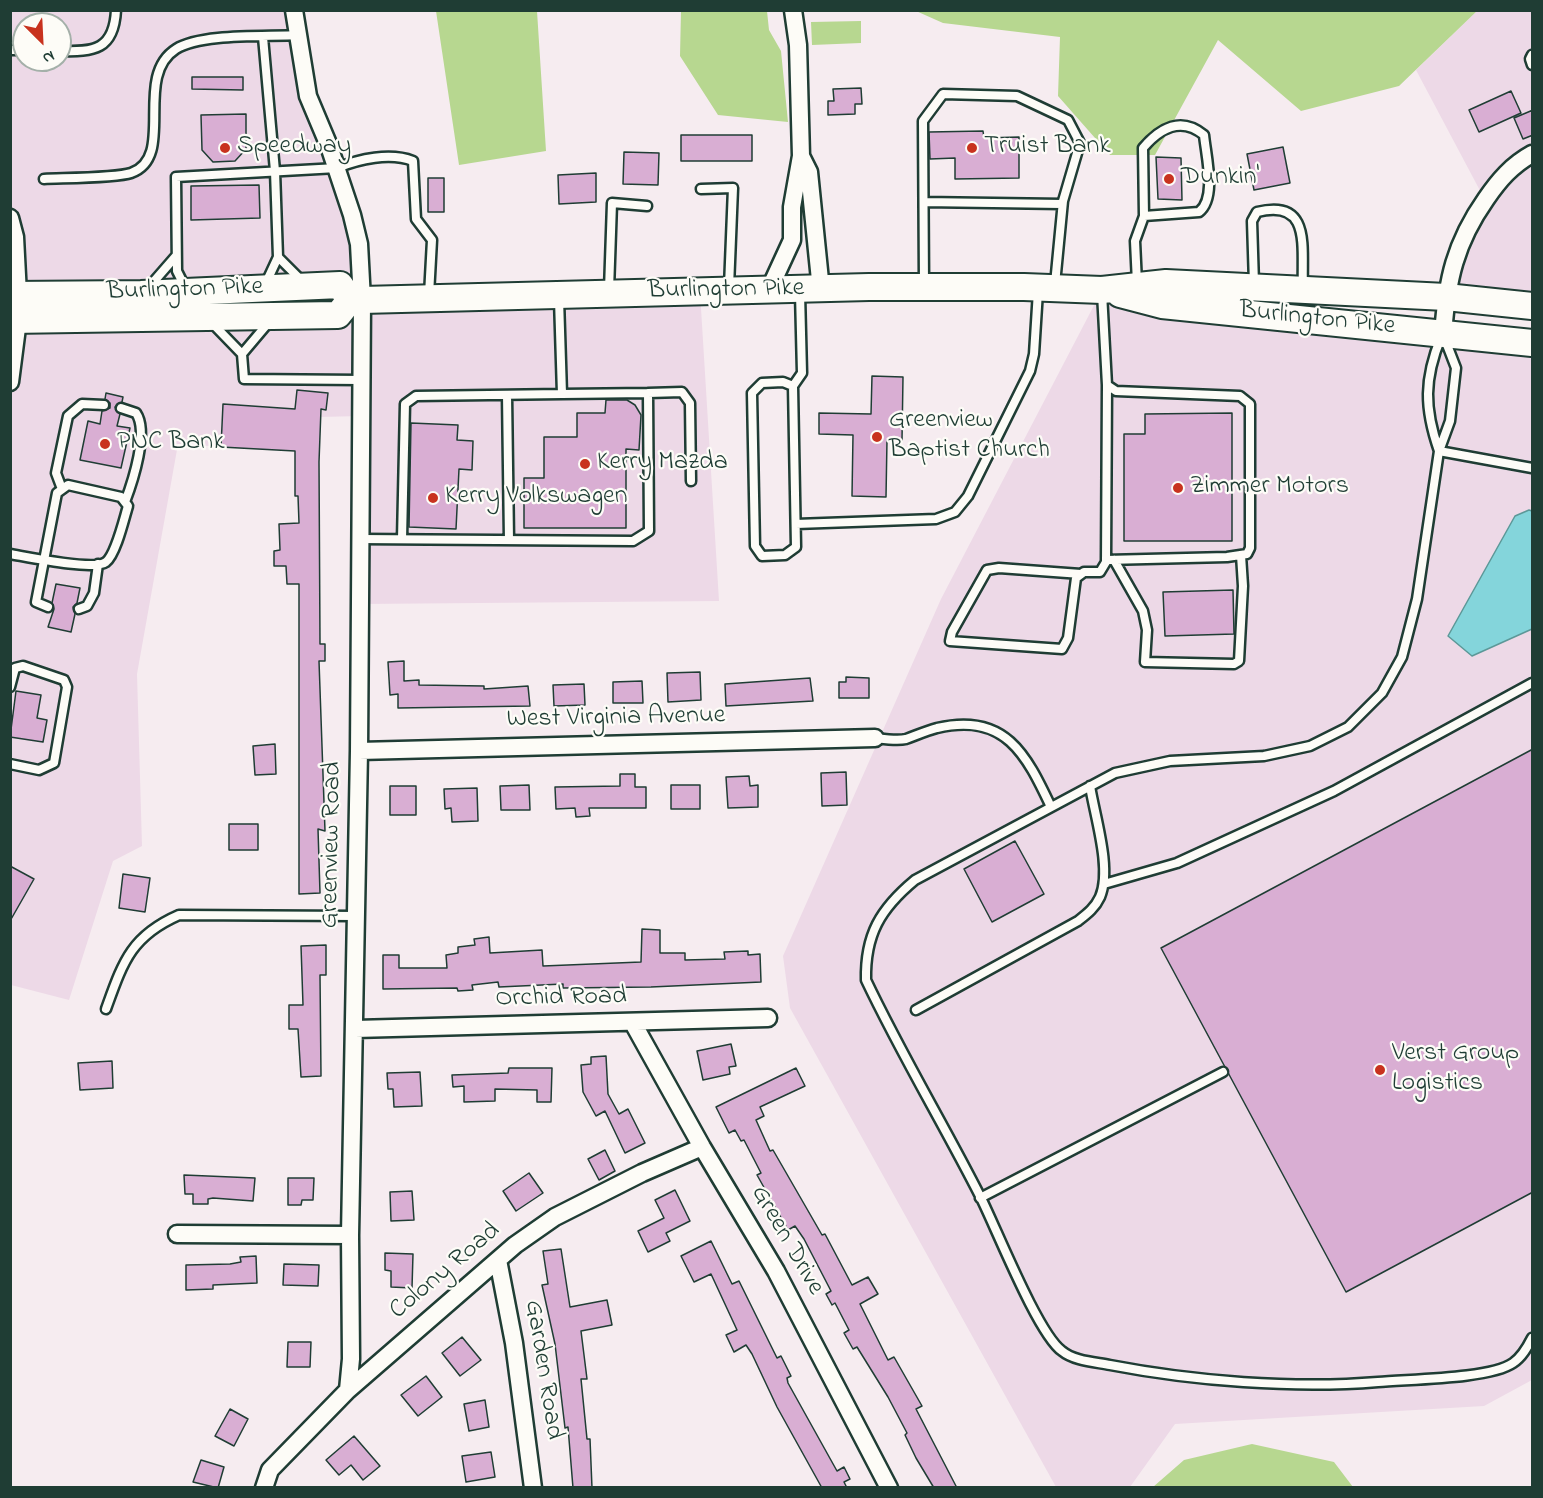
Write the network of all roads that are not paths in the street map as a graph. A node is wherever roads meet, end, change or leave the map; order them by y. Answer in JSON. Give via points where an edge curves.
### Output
{"nodes":[{"id":1,"x":116,"y":10,"type":"edge"},
{"id":2,"x":294,"y":10,"type":"edge"},
{"id":3,"x":793,"y":10,"type":"edge"},
{"id":4,"x":298,"y":35,"type":"junction"},
{"id":5,"x":262,"y":37,"type":"junction"},
{"id":6,"x":72,"y":51,"type":"edge"},
{"id":7,"x":1533,"y":55,"type":"edge"},
{"id":8,"x":1533,"y":65,"type":"edge"},
{"id":9,"x":1533,"y":154,"type":"edge"},
{"id":10,"x":801,"y":156,"type":"junction"},
{"id":11,"x":337,"y":168,"type":"junction"},
{"id":12,"x":275,"y":171,"type":"junction"},
{"id":13,"x":44,"y":179,"type":"dead end"},
{"id":14,"x":701,"y":189,"type":"dead end"},
{"id":15,"x":924,"y":202,"type":"junction"},
{"id":16,"x":1062,"y":204,"type":"junction"},
{"id":17,"x":647,"y":206,"type":"dead end"},
{"id":18,"x":1144,"y":216,"type":"junction"},
{"id":19,"x":10,"y":218,"type":"edge"},
{"id":20,"x":176,"y":256,"type":"junction"},
{"id":21,"x":278,"y":257,"type":"junction"},
{"id":22,"x":311,"y":286,"type":"junction"},
{"id":23,"x":1137,"y":286,"type":"junction"},
{"id":24,"x":1254,"y":286,"type":"junction"},
{"id":25,"x":924,"y":287,"type":"junction"},
{"id":26,"x":263,"y":288,"type":"junction"},
{"id":27,"x":1046,"y":288,"type":"junction"},
{"id":28,"x":1303,"y":288,"type":"junction"},
{"id":29,"x":769,"y":290,"type":"junction"},
{"id":30,"x":810,"y":290,"type":"junction"},
{"id":31,"x":1102,"y":290,"type":"junction"},
{"id":32,"x":729,"y":291,"type":"junction"},
{"id":33,"x":188,"y":292,"type":"junction"},
{"id":34,"x":141,"y":294,"type":"junction"},
{"id":35,"x":609,"y":294,"type":"junction"},
{"id":36,"x":14,"y":295,"type":"edge"},
{"id":37,"x":558,"y":295,"type":"junction"},
{"id":38,"x":1446,"y":297,"type":"junction"},
{"id":39,"x":429,"y":298,"type":"junction"},
{"id":40,"x":356,"y":300,"type":"junction"},
{"id":41,"x":1533,"y":306,"type":"edge"},
{"id":42,"x":274,"y":316,"type":"junction"},
{"id":43,"x":206,"y":317,"type":"junction"},
{"id":44,"x":14,"y":320,"type":"edge"},
{"id":45,"x":1443,"y":334,"type":"junction"},
{"id":46,"x":1533,"y":344,"type":"edge"},
{"id":47,"x":242,"y":354,"type":"junction"},
{"id":48,"x":361,"y":380,"type":"junction"},
{"id":49,"x":10,"y":382,"type":"edge"},
{"id":50,"x":1107,"y":385,"type":"junction"},
{"id":51,"x":794,"y":386,"type":"junction"},
{"id":52,"x":648,"y":393,"type":"junction"},
{"id":53,"x":562,"y":394,"type":"junction"},
{"id":54,"x":507,"y":395,"type":"junction"},
{"id":55,"x":104,"y":405,"type":"dead end"},
{"id":56,"x":121,"y":408,"type":"dead end"},
{"id":57,"x":1439,"y":451,"type":"junction"},
{"id":58,"x":1533,"y":468,"type":"edge"},
{"id":59,"x":691,"y":481,"type":"dead end"},
{"id":60,"x":62,"y":489,"type":"junction"},
{"id":61,"x":125,"y":502,"type":"junction"},
{"id":62,"x":796,"y":524,"type":"junction"},
{"id":63,"x":360,"y":539,"type":"junction"},
{"id":64,"x":402,"y":539,"type":"junction"},
{"id":65,"x":509,"y":540,"type":"junction"},
{"id":66,"x":10,"y":554,"type":"edge"},
{"id":67,"x":1241,"y":555,"type":"junction"},
{"id":68,"x":45,"y":559,"type":"junction"},
{"id":69,"x":1110,"y":560,"type":"junction"},
{"id":70,"x":99,"y":564,"type":"junction"},
{"id":71,"x":1081,"y":574,"type":"junction"},
{"id":72,"x":48,"y":606,"type":"dead end"},
{"id":73,"x":79,"y":609,"type":"dead end"},
{"id":74,"x":1533,"y":683,"type":"edge"},
{"id":75,"x":10,"y":687,"type":"edge"},
{"id":76,"x":874,"y":738,"type":"joint"},
{"id":77,"x":359,"y":752,"type":"junction"},
{"id":78,"x":10,"y":764,"type":"edge"},
{"id":79,"x":1090,"y":786,"type":"junction"},
{"id":80,"x":1051,"y":807,"type":"junction"},
{"id":81,"x":1104,"y":884,"type":"junction"},
{"id":82,"x":357,"y":916,"type":"junction"},
{"id":83,"x":106,"y":1008,"type":"dead end"},
{"id":84,"x":916,"y":1010,"type":"dead end"},
{"id":85,"x":768,"y":1018,"type":"dead end"},
{"id":86,"x":633,"y":1023,"type":"junction"},
{"id":87,"x":355,"y":1029,"type":"junction"},
{"id":88,"x":1223,"y":1072,"type":"dead end"},
{"id":89,"x":702,"y":1147,"type":"junction"},
{"id":90,"x":980,"y":1198,"type":"junction"},
{"id":91,"x":177,"y":1234,"type":"dead end"},
{"id":92,"x":350,"y":1235,"type":"junction"},
{"id":93,"x":498,"y":1260,"type":"junction"},
{"id":94,"x":1533,"y":1338,"type":"edge"},
{"id":95,"x":348,"y":1390,"type":"junction"},
{"id":96,"x":264,"y":1488,"type":"edge"},
{"id":97,"x":533,"y":1488,"type":"edge"},
{"id":98,"x":888,"y":1488,"type":"edge"}],
"edges":[{"from":1,"to":6,"type":"lane","via":[[115,28],[105,43],[89,52]]},
{"from":2,"to":4,"type":"street","name":"Greenview Road"},
{"from":3,"to":10,"type":"street","via":[[798,45]]},
{"from":4,"to":5,"type":"lane"},
{"from":4,"to":11,"type":"street","name":"Greenview Road","via":[[308,96]]},
{"from":5,"to":12,"type":"lane"},
{"from":5,"to":13,"type":"lane","via":[[198,40],[176,48],[161,62],[155,81],[153,150],[146,162],[131,173]]},
{"from":7,"to":8,"type":"lane"},
{"from":9,"to":38,"type":"street","via":[[1510,168],[1473,217],[1453,261]]},
{"from":10,"to":29,"type":"street","via":[[792,207],[792,240]]},
{"from":10,"to":30,"type":"street","via":[[809,172]]},
{"from":11,"to":12,"type":"lane"},
{"from":11,"to":39,"type":"lane","via":[[382,158],[404,157],[413,161],[416,219],[432,240]]},
{"from":11,"to":40,"type":"street","name":"Greenview Road","via":[[358,244]]},
{"from":12,"to":20,"type":"lane","via":[[176,177]]},
{"from":12,"to":21,"type":"lane"},
{"from":14,"to":32,"type":"lane","via":[[733,188]]},
{"from":15,"to":16,"type":"lane"},
{"from":15,"to":16,"type":"lane","via":[[923,120],[944,94],[954,94],[1017,96],[1068,120],[1080,143]]},
{"from":15,"to":25,"type":"lane"},
{"from":16,"to":27,"type":"lane"},
{"from":17,"to":35,"type":"lane","via":[[612,203]]},
{"from":18,"to":18,"type":"lane","via":[[1143,148],[1170,125],[1184,125],[1204,135],[1209,192],[1205,207],[1198,212]]},
{"from":18,"to":23,"type":"lane","via":[[1135,241]]},
{"from":19,"to":36,"type":"street","via":[[15,237]]},
{"from":20,"to":33,"type":"lane","via":[[177,271]]},
{"from":20,"to":34,"type":"lane"},
{"from":21,"to":22,"type":"lane"},
{"from":21,"to":26,"type":"lane"},
{"from":22,"to":26,"type":"main road","name":"Burlington Pike"},
{"from":22,"to":40,"type":"main road","name":"Burlington Pike","via":[[340,285]]},
{"from":23,"to":24,"type":"main road","name":"Burlington Pike"},
{"from":23,"to":31,"type":"main road","name":"Burlington Pike"},
{"from":24,"to":28,"type":"main road","name":"Burlington Pike"},
{"from":24,"to":28,"type":"lane","via":[[1251,221],[1257,212],[1271,208],[1289,211],[1296,217]]},
{"from":25,"to":27,"type":"main road","name":"Burlington Pike"},
{"from":25,"to":30,"type":"main road","name":"Burlington Pike"},
{"from":26,"to":33,"type":"main road","name":"Burlington Pike"},
{"from":27,"to":31,"type":"main road","name":"Burlington Pike"},
{"from":27,"to":62,"type":"lane","via":[[1030,371],[968,496],[954,512],[936,519]]},
{"from":28,"to":38,"type":"main road","name":"Burlington Pike"},
{"from":29,"to":30,"type":"main road","name":"Burlington Pike"},
{"from":29,"to":32,"type":"main road","name":"Burlington Pike"},
{"from":30,"to":51,"type":"lane","via":[[802,373]]},
{"from":31,"to":45,"type":"main road","name":"Burlington Pike","via":[[1162,305]]},
{"from":31,"to":50,"type":"lane"},
{"from":32,"to":35,"type":"main road","name":"Burlington Pike"},
{"from":33,"to":34,"type":"main road","name":"Burlington Pike"},
{"from":34,"to":36,"type":"main road","name":"Burlington Pike"},
{"from":35,"to":37,"type":"main road","name":"Burlington Pike"},
{"from":37,"to":39,"type":"main road","name":"Burlington Pike"},
{"from":37,"to":53,"type":"lane"},
{"from":38,"to":41,"type":"main road","name":"Burlington Pike"},
{"from":38,"to":45,"type":"street"},
{"from":39,"to":40,"type":"main road","name":"Burlington Pike"},
{"from":40,"to":42,"type":"main road","name":"Burlington Pike","via":[[338,315]]},
{"from":40,"to":48,"type":"street","name":"Greenview Road"},
{"from":42,"to":43,"type":"main road","name":"Burlington Pike"},
{"from":42,"to":47,"type":"lane"},
{"from":43,"to":44,"type":"main road","name":"Burlington Pike"},
{"from":43,"to":47,"type":"lane"},
{"from":44,"to":49,"type":"street"},
{"from":45,"to":46,"type":"main road","name":"Burlington Pike"},
{"from":45,"to":57,"type":"lane","via":[[1431,363],[1427,417]]},
{"from":45,"to":57,"type":"lane","via":[[1456,368],[1450,421]]},
{"from":47,"to":48,"type":"lane","via":[[244,379]]},
{"from":48,"to":63,"type":"street","name":"Greenview Road"},
{"from":50,"to":67,"type":"lane","via":[[1116,391],[1240,396],[1250,404],[1250,548]]},
{"from":50,"to":69,"type":"lane"},
{"from":51,"to":62,"type":"lane"},
{"from":51,"to":62,"type":"lane","via":[[762,383],[752,393],[755,546],[762,556],[785,555],[796,547]]},
{"from":52,"to":53,"type":"lane"},
{"from":52,"to":59,"type":"lane","via":[[682,392],[690,403]]},
{"from":52,"to":65,"type":"lane","via":[[648,531],[633,541]]},
{"from":53,"to":54,"type":"lane"},
{"from":54,"to":64,"type":"lane","via":[[416,396],[405,404]]},
{"from":54,"to":65,"type":"lane"},
{"from":55,"to":60,"type":"lane","via":[[82,404],[68,416],[56,473]]},
{"from":56,"to":61,"type":"lane","via":[[136,413],[142,426],[134,476]]},
{"from":57,"to":58,"type":"lane"},
{"from":57,"to":79,"type":"lane","via":[[1417,599],[1402,657],[1382,693],[1348,727],[1310,746],[1264,756],[1170,761],[1115,772]]},
{"from":60,"to":61,"type":"lane","via":[[68,485],[121,497]]},
{"from":60,"to":68,"type":"lane","via":[[57,492]]},
{"from":61,"to":70,"type":"lane","via":[[128,506],[111,556],[105,564]]},
{"from":63,"to":64,"type":"lane"},
{"from":63,"to":77,"type":"street","name":"Greenview Road"},
{"from":64,"to":65,"type":"lane"},
{"from":66,"to":68,"type":"lane"},
{"from":67,"to":69,"type":"lane"},
{"from":67,"to":69,"type":"lane","via":[[1242,628],[1239,661],[1233,664],[1145,662],[1147,630],[1143,611]]},
{"from":68,"to":70,"type":"lane"},
{"from":68,"to":72,"type":"lane","via":[[36,602]]},
{"from":69,"to":71,"type":"lane","via":[[1100,572]]},
{"from":70,"to":73,"type":"lane","via":[[94,593],[87,606]]},
{"from":71,"to":71,"type":"lane","via":[[1076,578],[1068,638],[1062,649],[950,641],[987,570]]},
{"from":74,"to":81,"type":"lane","via":[[1324,795],[1177,863]]},
{"from":75,"to":78,"type":"lane","via":[[15,668],[23,666],[64,680],[68,687],[54,763],[39,771]]},
{"from":76,"to":77,"type":"street","name":"West Virginia Avenue"},
{"from":76,"to":80,"type":"lane","via":[[904,740],[939,727],[970,726],[999,731],[1016,745]]},
{"from":77,"to":82,"type":"street","name":"Greenview Road"},
{"from":79,"to":80,"type":"lane"},
{"from":79,"to":81,"type":"lane"},
{"from":80,"to":90,"type":"lane","via":[[915,880],[894,897],[869,941],[866,980]]},
{"from":81,"to":84,"type":"lane","via":[[1094,908],[1078,921]]},
{"from":82,"to":83,"type":"lane","via":[[179,915],[140,939],[123,963]]},
{"from":82,"to":87,"type":"street","name":"Greenview Road"},
{"from":85,"to":86,"type":"street","name":"Orchid Road"},
{"from":86,"to":87,"type":"street","name":"Orchid Road"},
{"from":86,"to":89,"type":"street","name":"Green Drive"},
{"from":87,"to":92,"type":"street","name":"Greenview Road"},
{"from":88,"to":90,"type":"lane"},
{"from":89,"to":93,"type":"street","name":"Colony Road","via":[[555,1218]]},
{"from":89,"to":98,"type":"street","name":"Green Drive","via":[[776,1271]]},
{"from":90,"to":94,"type":"lane","via":[[1045,1331],[1062,1351],[1083,1360],[1136,1370],[1247,1381],[1353,1384],[1477,1374],[1502,1368],[1513,1364]]},
{"from":91,"to":92,"type":"street"},
{"from":92,"to":95,"type":"street","name":"Greenview Road"},
{"from":93,"to":95,"type":"street","name":"Colony Road"},
{"from":93,"to":97,"type":"street","name":"Garden Road","via":[[514,1343]]},
{"from":95,"to":96,"type":"street","name":"Colony Road","via":[[270,1470]]}]}
